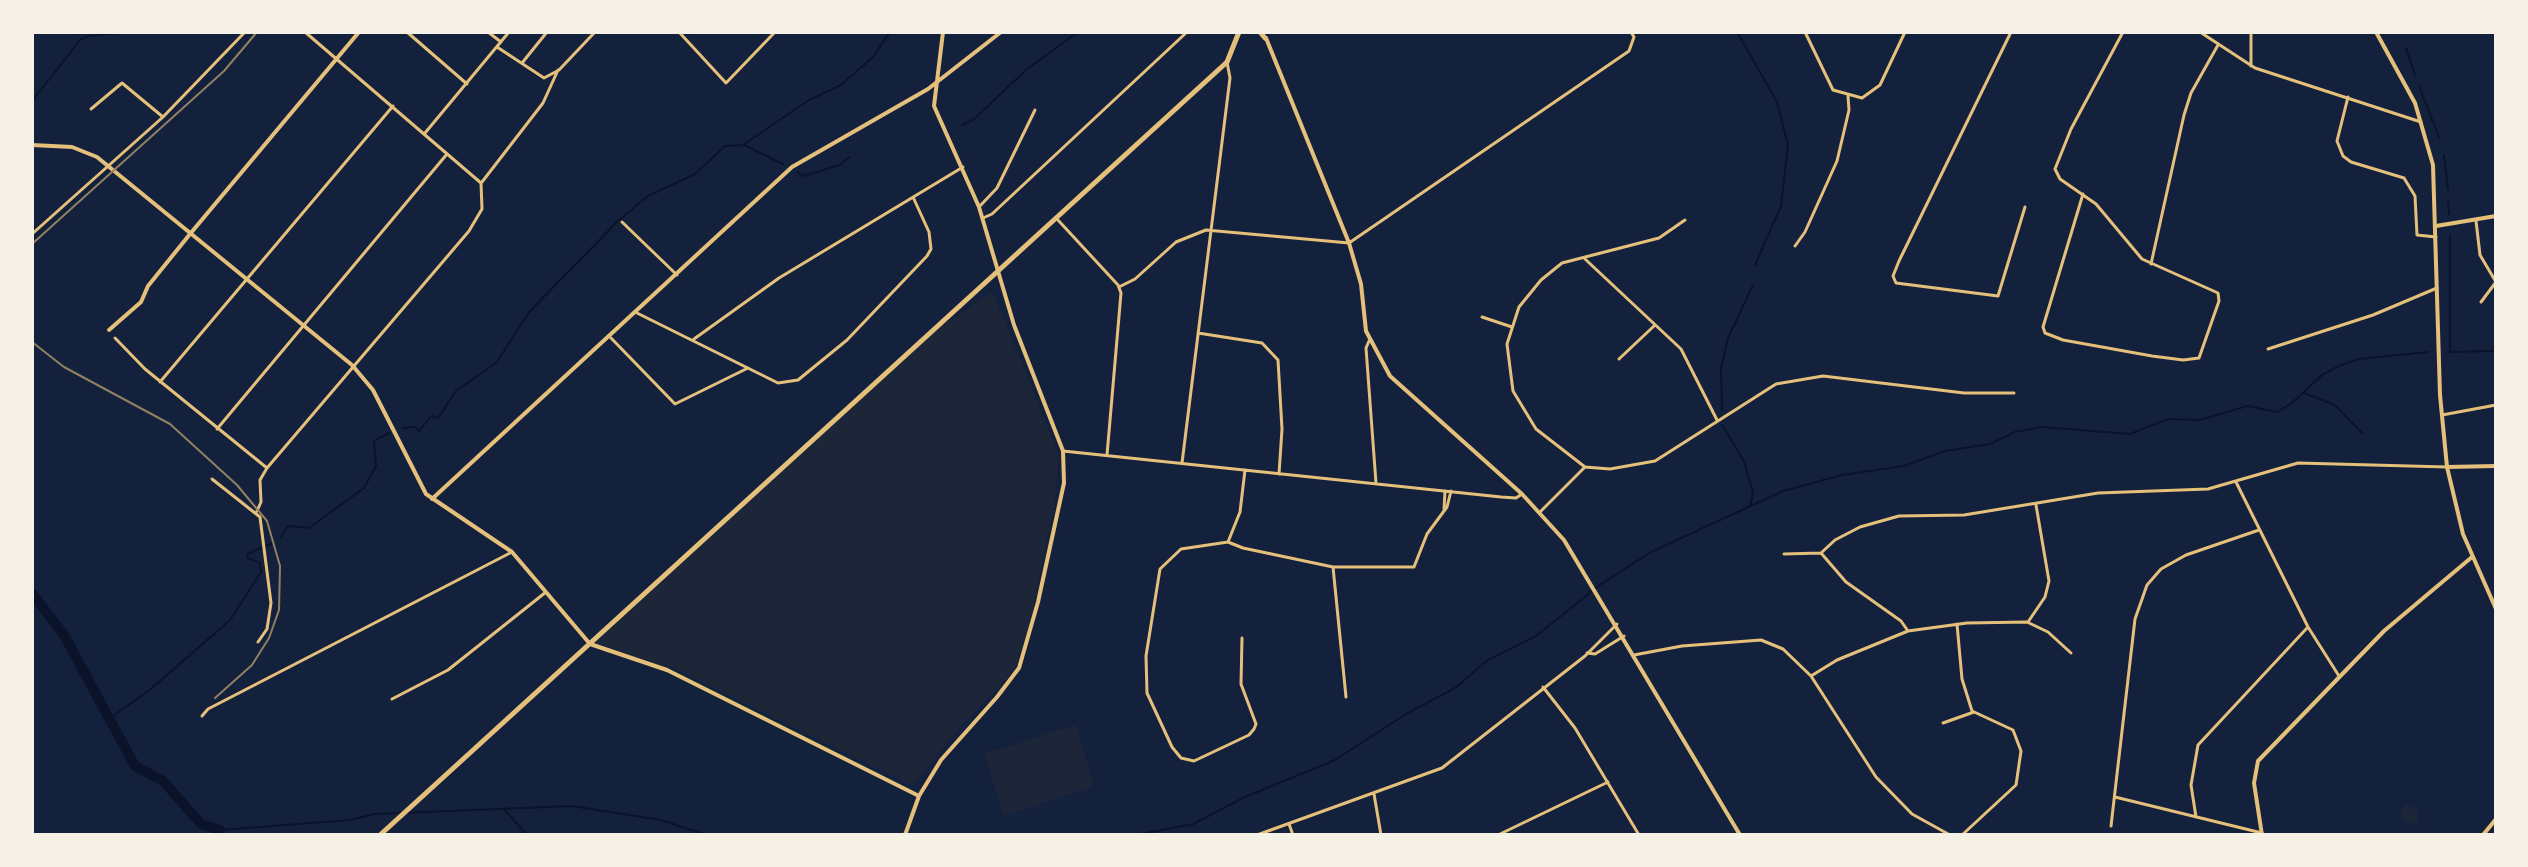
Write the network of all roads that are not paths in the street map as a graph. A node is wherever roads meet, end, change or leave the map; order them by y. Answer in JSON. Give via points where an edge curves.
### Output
{"nodes":[{"id":1,"x":245,"y":32,"type":"edge"},
{"id":2,"x":305,"y":32,"type":"edge"},
{"id":3,"x":359,"y":32,"type":"edge"},
{"id":4,"x":407,"y":32,"type":"edge"},
{"id":5,"x":488,"y":32,"type":"edge"},
{"id":6,"x":509,"y":32,"type":"edge"},
{"id":7,"x":547,"y":32,"type":"edge"},
{"id":8,"x":595,"y":32,"type":"edge"},
{"id":9,"x":679,"y":32,"type":"edge"},
{"id":10,"x":775,"y":32,"type":"edge"},
{"id":11,"x":943,"y":32,"type":"edge"},
{"id":12,"x":1001,"y":32,"type":"edge"},
{"id":13,"x":1187,"y":32,"type":"edge"},
{"id":14,"x":1631,"y":32,"type":"edge"},
{"id":15,"x":1805,"y":32,"type":"edge"},
{"id":16,"x":1905,"y":32,"type":"edge"},
{"id":17,"x":2011,"y":32,"type":"edge"},
{"id":18,"x":2123,"y":32,"type":"edge"},
{"id":19,"x":2200,"y":32,"type":"edge"},
{"id":20,"x":2251,"y":32,"type":"edge"},
{"id":21,"x":2376,"y":32,"type":"edge"},
{"id":22,"x":1239,"y":34,"type":"edge"},
{"id":23,"x":1263,"y":34,"type":"edge"},
{"id":24,"x":499,"y":44,"type":"junction"},
{"id":25,"x":2218,"y":45,"type":"junction"},
{"id":26,"x":337,"y":59,"type":"junction"},
{"id":27,"x":1227,"y":62,"type":"junction"},
{"id":28,"x":521,"y":64,"type":"junction"},
{"id":29,"x":2251,"y":66,"type":"junction"},
{"id":30,"x":558,"y":70,"type":"junction"},
{"id":31,"x":467,"y":84,"type":"junction"},
{"id":32,"x":934,"y":85,"type":"junction"},
{"id":33,"x":1848,"y":96,"type":"junction"},
{"id":34,"x":2348,"y":97,"type":"junction"},
{"id":35,"x":393,"y":106,"type":"junction"},
{"id":36,"x":91,"y":109,"type":"dead end"},
{"id":37,"x":1035,"y":110,"type":"dead end"},
{"id":38,"x":163,"y":117,"type":"junction"},
{"id":39,"x":2421,"y":122,"type":"junction"},
{"id":40,"x":425,"y":133,"type":"junction"},
{"id":41,"x":32,"y":145,"type":"edge"},
{"id":42,"x":447,"y":154,"type":"junction"},
{"id":43,"x":110,"y":167,"type":"junction"},
{"id":44,"x":963,"y":167,"type":"junction"},
{"id":45,"x":481,"y":183,"type":"junction"},
{"id":46,"x":2083,"y":194,"type":"junction"},
{"id":47,"x":913,"y":197,"type":"junction"},
{"id":48,"x":979,"y":207,"type":"junction"},
{"id":49,"x":2025,"y":207,"type":"dead end"},
{"id":50,"x":2496,"y":216,"type":"edge"},
{"id":51,"x":983,"y":218,"type":"junction"},
{"id":52,"x":1057,"y":219,"type":"junction"},
{"id":53,"x":1685,"y":220,"type":"dead end"},
{"id":54,"x":2476,"y":221,"type":"junction"},
{"id":55,"x":622,"y":222,"type":"dead end"},
{"id":56,"x":2436,"y":226,"type":"junction"},
{"id":57,"x":1211,"y":231,"type":"junction"},
{"id":58,"x":32,"y":234,"type":"edge"},
{"id":59,"x":190,"y":234,"type":"junction"},
{"id":60,"x":2436,"y":237,"type":"junction"},
{"id":61,"x":1349,"y":243,"type":"junction"},
{"id":62,"x":1795,"y":246,"type":"dead end"},
{"id":63,"x":1585,"y":259,"type":"junction"},
{"id":64,"x":2151,"y":264,"type":"junction"},
{"id":65,"x":998,"y":274,"type":"junction"},
{"id":66,"x":677,"y":275,"type":"junction"},
{"id":67,"x":246,"y":281,"type":"junction"},
{"id":68,"x":2496,"y":282,"type":"edge"},
{"id":69,"x":1119,"y":287,"type":"junction"},
{"id":70,"x":2437,"y":287,"type":"junction"},
{"id":71,"x":2481,"y":302,"type":"dead end"},
{"id":72,"x":637,"y":313,"type":"junction"},
{"id":73,"x":1482,"y":317,"type":"dead end"},
{"id":74,"x":1654,"y":326,"type":"junction"},
{"id":75,"x":303,"y":327,"type":"junction"},
{"id":76,"x":1512,"y":327,"type":"junction"},
{"id":77,"x":109,"y":330,"type":"dead end"},
{"id":78,"x":1198,"y":333,"type":"junction"},
{"id":79,"x":115,"y":338,"type":"dead end"},
{"id":80,"x":611,"y":338,"type":"junction"},
{"id":81,"x":692,"y":340,"type":"junction"},
{"id":82,"x":1369,"y":341,"type":"junction"},
{"id":83,"x":2268,"y":349,"type":"dead end"},
{"id":84,"x":1619,"y":359,"type":"dead end"},
{"id":85,"x":354,"y":368,"type":"junction"},
{"id":86,"x":748,"y":368,"type":"junction"},
{"id":87,"x":160,"y":382,"type":"junction"},
{"id":88,"x":2014,"y":393,"type":"dead end"},
{"id":89,"x":2496,"y":405,"type":"edge"},
{"id":90,"x":2442,"y":415,"type":"junction"},
{"id":91,"x":1717,"y":421,"type":"junction"},
{"id":92,"x":217,"y":429,"type":"junction"},
{"id":93,"x":1063,"y":451,"type":"junction"},
{"id":94,"x":1107,"y":455,"type":"junction"},
{"id":95,"x":1182,"y":463,"type":"junction"},
{"id":96,"x":2496,"y":466,"type":"edge"},
{"id":97,"x":1585,"y":467,"type":"junction"},
{"id":98,"x":2447,"y":467,"type":"junction"},
{"id":99,"x":267,"y":468,"type":"junction"},
{"id":100,"x":1245,"y":470,"type":"junction"},
{"id":101,"x":1279,"y":474,"type":"junction"},
{"id":102,"x":212,"y":479,"type":"dead end"},
{"id":103,"x":2236,"y":482,"type":"junction"},
{"id":104,"x":1376,"y":483,"type":"junction"},
{"id":105,"x":1446,"y":490,"type":"junction"},
{"id":106,"x":1451,"y":491,"type":"junction"},
{"id":107,"x":1522,"y":494,"type":"junction"},
{"id":108,"x":432,"y":499,"type":"junction"},
{"id":109,"x":2036,"y":504,"type":"junction"},
{"id":110,"x":1444,"y":510,"type":"junction"},
{"id":111,"x":257,"y":511,"type":"junction"},
{"id":112,"x":1539,"y":513,"type":"junction"},
{"id":113,"x":2259,"y":530,"type":"junction"},
{"id":114,"x":1228,"y":542,"type":"junction"},
{"id":115,"x":512,"y":552,"type":"junction"},
{"id":116,"x":1821,"y":553,"type":"junction"},
{"id":117,"x":1784,"y":554,"type":"dead end"},
{"id":118,"x":2472,"y":557,"type":"junction"},
{"id":119,"x":1333,"y":567,"type":"junction"},
{"id":120,"x":546,"y":592,"type":"junction"},
{"id":121,"x":2496,"y":609,"type":"edge"},
{"id":122,"x":2028,"y":622,"type":"junction"},
{"id":123,"x":1617,"y":624,"type":"junction"},
{"id":124,"x":1957,"y":624,"type":"junction"},
{"id":125,"x":2308,"y":627,"type":"junction"},
{"id":126,"x":1908,"y":631,"type":"junction"},
{"id":127,"x":1624,"y":636,"type":"junction"},
{"id":128,"x":1242,"y":638,"type":"dead end"},
{"id":129,"x":258,"y":642,"type":"dead end"},
{"id":130,"x":590,"y":644,"type":"junction"},
{"id":131,"x":1587,"y":653,"type":"junction"},
{"id":132,"x":2071,"y":653,"type":"dead end"},
{"id":133,"x":1634,"y":655,"type":"junction"},
{"id":134,"x":1811,"y":676,"type":"junction"},
{"id":135,"x":2340,"y":677,"type":"junction"},
{"id":136,"x":1543,"y":687,"type":"junction"},
{"id":137,"x":1346,"y":697,"type":"dead end"},
{"id":138,"x":392,"y":699,"type":"dead end"},
{"id":139,"x":1974,"y":712,"type":"junction"},
{"id":140,"x":202,"y":716,"type":"dead end"},
{"id":141,"x":1943,"y":723,"type":"dead end"},
{"id":142,"x":1608,"y":782,"type":"junction"},
{"id":143,"x":1374,"y":794,"type":"junction"},
{"id":144,"x":919,"y":796,"type":"junction"},
{"id":145,"x":2115,"y":797,"type":"junction"},
{"id":146,"x":2196,"y":817,"type":"junction"},
{"id":147,"x":2496,"y":819,"type":"edge"},
{"id":148,"x":1289,"y":824,"type":"junction"},
{"id":149,"x":2111,"y":826,"type":"dead end"},
{"id":150,"x":2262,"y":834,"type":"edge"},
{"id":151,"x":380,"y":835,"type":"edge"},
{"id":152,"x":905,"y":835,"type":"edge"},
{"id":153,"x":1257,"y":835,"type":"edge"},
{"id":154,"x":1293,"y":835,"type":"edge"},
{"id":155,"x":1381,"y":835,"type":"edge"},
{"id":156,"x":1498,"y":835,"type":"edge"},
{"id":157,"x":1639,"y":835,"type":"edge"},
{"id":158,"x":1740,"y":835,"type":"edge"},
{"id":159,"x":1950,"y":835,"type":"edge"},
{"id":160,"x":1962,"y":835,"type":"edge"},
{"id":161,"x":2483,"y":835,"type":"edge"}],
"edges":[{"from":1,"to":38,"type":"street"},
{"from":2,"to":26,"type":"street"},
{"from":3,"to":26,"type":"street"},
{"from":4,"to":31,"type":"street"},
{"from":5,"to":24,"type":"street"},
{"from":6,"to":24,"type":"street"},
{"from":7,"to":28,"type":"street"},
{"from":8,"to":30,"type":"street"},
{"from":9,"to":10,"type":"street","via":[[727,83]]},
{"from":11,"to":32,"type":"street"},
{"from":12,"to":32,"type":"street"},
{"from":13,"to":51,"type":"street"},
{"from":14,"to":61,"type":"street","via":[[1629,51]]},
{"from":15,"to":33,"type":"street","via":[[1833,90]]},
{"from":16,"to":33,"type":"street","via":[[1874,92],[1862,98]]},
{"from":17,"to":49,"type":"street","via":[[1899,261],[1896,283],[1998,296]]},
{"from":18,"to":46,"type":"street","via":[[2055,169],[2060,179]]},
{"from":19,"to":25,"type":"street"},
{"from":20,"to":29,"type":"street"},
{"from":21,"to":39,"type":"street"},
{"from":22,"to":27,"type":"main road"},
{"from":23,"to":61,"type":"street"},
{"from":24,"to":28,"type":"street"},
{"from":24,"to":31,"type":"street"},
{"from":25,"to":29,"type":"street"},
{"from":25,"to":64,"type":"street","via":[[2184,115]]},
{"from":26,"to":35,"type":"street"},
{"from":26,"to":59,"type":"street"},
{"from":27,"to":52,"type":"main road"},
{"from":27,"to":57,"type":"street","via":[[1230,78]]},
{"from":28,"to":30,"type":"street","via":[[544,78]]},
{"from":29,"to":34,"type":"street"},
{"from":30,"to":45,"type":"street","via":[[543,103]]},
{"from":31,"to":40,"type":"street"},
{"from":32,"to":44,"type":"street","via":[[936,113]]},
{"from":32,"to":66,"type":"street","via":[[792,167]]},
{"from":33,"to":62,"type":"street","via":[[1837,161]]},
{"from":34,"to":39,"type":"street"},
{"from":34,"to":60,"type":"street","via":[[2337,141],[2343,156],[2404,178],[2415,196],[2417,235]]},
{"from":35,"to":40,"type":"street"},
{"from":35,"to":67,"type":"street"},
{"from":36,"to":38,"type":"street","via":[[122,83]]},
{"from":37,"to":48,"type":"street","via":[[997,188]]},
{"from":38,"to":43,"type":"street"},
{"from":39,"to":56,"type":"street","via":[[2433,165]]},
{"from":40,"to":42,"type":"street"},
{"from":41,"to":43,"type":"street","via":[[81,149]]},
{"from":42,"to":45,"type":"street"},
{"from":42,"to":75,"type":"street"},
{"from":43,"to":58,"type":"street"},
{"from":43,"to":59,"type":"street"},
{"from":44,"to":47,"type":"street"},
{"from":44,"to":48,"type":"street"},
{"from":45,"to":85,"type":"street","via":[[482,209],[469,231]]},
{"from":46,"to":64,"type":"street"},
{"from":46,"to":64,"type":"street","via":[[2045,333],[2152,356],[2199,358],[2218,293]]},
{"from":47,"to":81,"type":"street","via":[[779,278]]},
{"from":47,"to":86,"type":"street","via":[[931,249],[855,332],[826,359],[786,384]]},
{"from":48,"to":51,"type":"street"},
{"from":50,"to":54,"type":"street"},
{"from":51,"to":65,"type":"street"},
{"from":52,"to":65,"type":"main road"},
{"from":52,"to":69,"type":"street"},
{"from":53,"to":63,"type":"street","via":[[1659,238]]},
{"from":54,"to":56,"type":"street"},
{"from":54,"to":68,"type":"street","via":[[2480,255]]},
{"from":55,"to":66,"type":"street"},
{"from":56,"to":60,"type":"street"},
{"from":57,"to":61,"type":"street"},
{"from":57,"to":69,"type":"street","via":[[1176,242]]},
{"from":57,"to":78,"type":"street"},
{"from":59,"to":67,"type":"street"},
{"from":59,"to":77,"type":"street","via":[[141,302]]},
{"from":60,"to":70,"type":"street"},
{"from":61,"to":82,"type":"street"},
{"from":63,"to":74,"type":"street"},
{"from":63,"to":76,"type":"street","via":[[1562,263],[1541,280],[1519,307]]},
{"from":65,"to":93,"type":"street"},
{"from":65,"to":130,"type":"main road"},
{"from":66,"to":72,"type":"street"},
{"from":67,"to":75,"type":"street"},
{"from":67,"to":87,"type":"street"},
{"from":68,"to":71,"type":"street"},
{"from":69,"to":94,"type":"street"},
{"from":70,"to":83,"type":"street","via":[[2373,315]]},
{"from":70,"to":90,"type":"street"},
{"from":72,"to":80,"type":"street"},
{"from":72,"to":81,"type":"street"},
{"from":73,"to":76,"type":"street"},
{"from":74,"to":84,"type":"street"},
{"from":74,"to":91,"type":"street","via":[[1689,360]]},
{"from":75,"to":85,"type":"street"},
{"from":75,"to":92,"type":"street"},
{"from":76,"to":97,"type":"street","via":[[1508,372],[1523,411],[1555,446]]},
{"from":78,"to":95,"type":"street"},
{"from":78,"to":101,"type":"street","via":[[1262,343],[1278,360]]},
{"from":79,"to":87,"type":"street"},
{"from":80,"to":86,"type":"street","via":[[675,404]]},
{"from":80,"to":108,"type":"street"},
{"from":81,"to":86,"type":"street"},
{"from":82,"to":104,"type":"street"},
{"from":82,"to":107,"type":"street","via":[[1390,376]]},
{"from":85,"to":99,"type":"street"},
{"from":85,"to":108,"type":"street","via":[[373,390]]},
{"from":87,"to":92,"type":"street"},
{"from":88,"to":91,"type":"street","via":[[1801,378],[1776,384]]},
{"from":89,"to":90,"type":"street"},
{"from":90,"to":98,"type":"street"},
{"from":91,"to":97,"type":"street","via":[[1655,461],[1610,469]]},
{"from":92,"to":99,"type":"street"},
{"from":93,"to":94,"type":"street"},
{"from":93,"to":144,"type":"street","via":[[1061,504],[1019,668],[941,760]]},
{"from":94,"to":95,"type":"street"},
{"from":95,"to":100,"type":"street"},
{"from":96,"to":98,"type":"street"},
{"from":97,"to":112,"type":"street"},
{"from":98,"to":103,"type":"street","via":[[2298,463]]},
{"from":98,"to":118,"type":"street"},
{"from":99,"to":111,"type":"street","via":[[260,480]]},
{"from":100,"to":101,"type":"street"},
{"from":100,"to":114,"type":"street","via":[[1240,512]]},
{"from":101,"to":104,"type":"street"},
{"from":102,"to":111,"type":"street"},
{"from":103,"to":109,"type":"street","via":[[2208,489],[2098,493]]},
{"from":103,"to":113,"type":"street"},
{"from":104,"to":105,"type":"street"},
{"from":105,"to":106,"type":"street"},
{"from":105,"to":110,"type":"street"},
{"from":106,"to":107,"type":"street","via":[[1516,498]]},
{"from":106,"to":110,"type":"street"},
{"from":107,"to":112,"type":"street"},
{"from":108,"to":115,"type":"street"},
{"from":109,"to":116,"type":"street","via":[[1964,515],[1899,516],[1860,527]]},
{"from":109,"to":122,"type":"street","via":[[2049,581]]},
{"from":110,"to":119,"type":"street","via":[[1414,567]]},
{"from":111,"to":129,"type":"street","via":[[267,550],[271,614]]},
{"from":112,"to":123,"type":"street","via":[[1564,540]]},
{"from":113,"to":125,"type":"street"},
{"from":113,"to":145,"type":"street","via":[[2186,555],[2161,569],[2147,585],[2135,619]]},
{"from":114,"to":119,"type":"street"},
{"from":114,"to":128,"type":"street","via":[[1181,549],[1160,569],[1146,656],[1147,693],[1181,758],[1194,761],[1254,729],[1241,684]]},
{"from":115,"to":120,"type":"street"},
{"from":115,"to":140,"type":"street"},
{"from":116,"to":117,"type":"street"},
{"from":116,"to":126,"type":"street","via":[[1846,582]]},
{"from":118,"to":121,"type":"street"},
{"from":118,"to":135,"type":"street","via":[[2429,590]]},
{"from":119,"to":137,"type":"street"},
{"from":120,"to":130,"type":"street"},
{"from":120,"to":138,"type":"street","via":[[448,670]]},
{"from":122,"to":124,"type":"street"},
{"from":122,"to":132,"type":"street"},
{"from":123,"to":127,"type":"street"},
{"from":123,"to":131,"type":"street"},
{"from":124,"to":126,"type":"street"},
{"from":124,"to":139,"type":"street","via":[[1962,679]]},
{"from":125,"to":135,"type":"street"},
{"from":125,"to":146,"type":"street","via":[[2198,745],[2191,785]]},
{"from":126,"to":134,"type":"street"},
{"from":127,"to":131,"type":"street","via":[[1595,654]]},
{"from":127,"to":133,"type":"street"},
{"from":130,"to":144,"type":"street","via":[[667,670]]},
{"from":130,"to":151,"type":"main road"},
{"from":131,"to":136,"type":"street"},
{"from":133,"to":134,"type":"street","via":[[1761,640],[1795,657]]},
{"from":133,"to":158,"type":"street"},
{"from":134,"to":159,"type":"street","via":[[1876,777],[1912,814]]},
{"from":135,"to":150,"type":"street","via":[[2258,761],[2254,783]]},
{"from":136,"to":142,"type":"street"},
{"from":136,"to":143,"type":"street","via":[[1442,768]]},
{"from":139,"to":141,"type":"street"},
{"from":139,"to":160,"type":"street","via":[[2013,730],[2021,769],[2016,785]]},
{"from":142,"to":156,"type":"street"},
{"from":142,"to":157,"type":"street"},
{"from":143,"to":148,"type":"street"},
{"from":143,"to":155,"type":"street"},
{"from":144,"to":152,"type":"street"},
{"from":145,"to":146,"type":"street"},
{"from":145,"to":149,"type":"street"},
{"from":146,"to":150,"type":"street"},
{"from":147,"to":161,"type":"street"},
{"from":148,"to":153,"type":"street"},
{"from":148,"to":154,"type":"street"}]}
